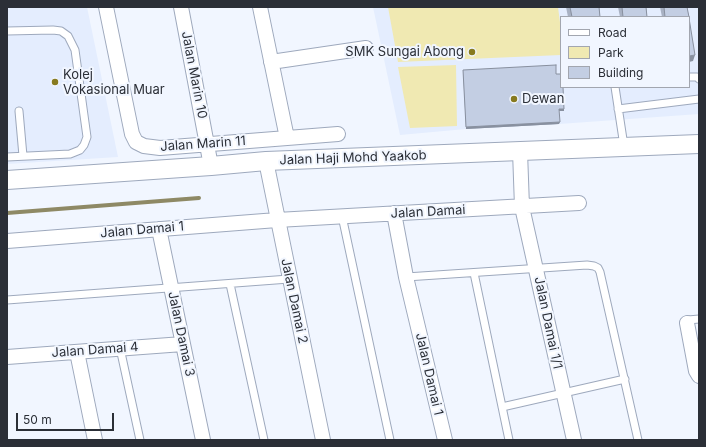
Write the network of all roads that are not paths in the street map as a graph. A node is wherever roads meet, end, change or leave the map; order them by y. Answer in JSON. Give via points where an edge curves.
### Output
{"nodes":[{"id":1,"x":106,"y":7,"type":"edge"},
{"id":2,"x":181,"y":7,"type":"edge"},
{"id":3,"x":260,"y":7,"type":"edge"},
{"id":4,"x":7,"y":31,"type":"edge"},
{"id":5,"x":366,"y":48,"type":"dead end"},
{"id":6,"x":271,"y":62,"type":"junction"},
{"id":7,"x":615,"y":88,"type":"edge"},
{"id":8,"x":699,"y":99,"type":"edge"},
{"id":9,"x":618,"y":109,"type":"junction"},
{"id":10,"x":19,"y":111,"type":"dead end"},
{"id":11,"x":338,"y":134,"type":"dead end"},
{"id":12,"x":286,"y":138,"type":"junction"},
{"id":13,"x":207,"y":144,"type":"junction"},
{"id":14,"x":699,"y":144,"type":"edge"},
{"id":15,"x":624,"y":147,"type":"junction"},
{"id":16,"x":520,"y":151,"type":"junction"},
{"id":17,"x":23,"y":156,"type":"junction"},
{"id":18,"x":7,"y":157,"type":"edge"},
{"id":19,"x":266,"y":161,"type":"junction"},
{"id":20,"x":211,"y":166,"type":"junction"},
{"id":21,"x":7,"y":180,"type":"edge"},
{"id":22,"x":579,"y":203,"type":"dead end"},
{"id":23,"x":522,"y":207,"type":"junction"},
{"id":24,"x":394,"y":213,"type":"junction"},
{"id":25,"x":276,"y":214,"type":"junction"},
{"id":26,"x":342,"y":216,"type":"junction"},
{"id":27,"x":158,"y":229,"type":"junction"},
{"id":28,"x":7,"y":241,"type":"edge"},
{"id":29,"x":536,"y":270,"type":"junction"},
{"id":30,"x":474,"y":273,"type":"junction"},
{"id":31,"x":406,"y":277,"type":"junction"},
{"id":32,"x":290,"y":279,"type":"junction"},
{"id":33,"x":230,"y":284,"type":"junction"},
{"id":34,"x":171,"y":288,"type":"junction"},
{"id":35,"x":7,"y":300,"type":"edge"},
{"id":36,"x":693,"y":321,"type":"edge"},
{"id":37,"x":183,"y":344,"type":"junction"},
{"id":38,"x":120,"y":348,"type":"junction"},
{"id":39,"x":77,"y":352,"type":"junction"},
{"id":40,"x":7,"y":356,"type":"edge"},
{"id":41,"x":699,"y":376,"type":"edge"},
{"id":42,"x":625,"y":379,"type":"junction"},
{"id":43,"x":563,"y":394,"type":"junction"},
{"id":44,"x":502,"y":407,"type":"junction"},
{"id":45,"x":509,"y":439,"type":"edge"},
{"id":46,"x":95,"y":440,"type":"edge"},
{"id":47,"x":140,"y":440,"type":"edge"},
{"id":48,"x":203,"y":440,"type":"edge"},
{"id":49,"x":264,"y":440,"type":"edge"},
{"id":50,"x":323,"y":440,"type":"edge"},
{"id":51,"x":390,"y":440,"type":"edge"},
{"id":52,"x":444,"y":440,"type":"edge"},
{"id":53,"x":501,"y":440,"type":"edge"},
{"id":54,"x":574,"y":440,"type":"edge"},
{"id":55,"x":638,"y":440,"type":"edge"}],
"edges":[{"from":1,"to":13,"type":"street","name":"Jalan Marin 11","via":[[132,134],[136,142],[160,148]]},
{"from":2,"to":13,"type":"street","name":"Jalan Marin 10"},
{"from":3,"to":6,"type":"street"},
{"from":4,"to":17,"type":"lane","via":[[53,30],[68,36],[75,50],[87,137],[80,150],[70,154]]},
{"from":5,"to":6,"type":"street"},
{"from":6,"to":12,"type":"street"},
{"from":7,"to":9,"type":"lane"},
{"from":8,"to":9,"type":"lane"},
{"from":9,"to":15,"type":"lane"},
{"from":10,"to":17,"type":"lane"},
{"from":11,"to":12,"type":"street","name":"Jalan Marin 11"},
{"from":12,"to":13,"type":"street","name":"Jalan Marin 11"},
{"from":13,"to":20,"type":"street","name":"Jalan Marin 10"},
{"from":14,"to":15,"type":"street","name":"Jalan Haji Mohd Yaakob"},
{"from":15,"to":16,"type":"street","name":"Jalan Haji Mohd Yaakob"},
{"from":16,"to":19,"type":"street","name":"Jalan Haji Mohd Yaakob"},
{"from":16,"to":23,"type":"street","name":"Jalan Damai 1/1"},
{"from":17,"to":18,"type":"lane"},
{"from":19,"to":20,"type":"street","name":"Jalan Haji Mohd Yaakob"},
{"from":19,"to":25,"type":"street","name":"Jalan Damai 2"},
{"from":20,"to":21,"type":"street","name":"Jalan Haji Mohd Yaakob"},
{"from":22,"to":23,"type":"street","name":"Jalan Damai"},
{"from":23,"to":24,"type":"street","name":"Jalan Damai"},
{"from":23,"to":29,"type":"street","name":"Jalan Damai 1/1"},
{"from":24,"to":26,"type":"street","name":"Jalan Damai"},
{"from":24,"to":31,"type":"street","name":"Jalan Damai 1"},
{"from":25,"to":26,"type":"street","name":"Jalan Damai"},
{"from":25,"to":27,"type":"street","name":"Jalan Damai 1"},
{"from":25,"to":32,"type":"street","name":"Jalan Damai 2"},
{"from":26,"to":51,"type":"lane"},
{"from":27,"to":28,"type":"street","name":"Jalan Damai 1"},
{"from":27,"to":34,"type":"street","name":"Jalan Damai 3"},
{"from":29,"to":30,"type":"lane"},
{"from":29,"to":42,"type":"lane","via":[[587,265],[598,268]]},
{"from":29,"to":43,"type":"street","name":"Jalan Damai 1/1"},
{"from":30,"to":31,"type":"lane"},
{"from":30,"to":44,"type":"lane"},
{"from":31,"to":52,"type":"street","name":"Jalan Damai 1"},
{"from":32,"to":33,"type":"lane"},
{"from":32,"to":50,"type":"street","name":"Jalan Damai 2"},
{"from":33,"to":34,"type":"lane"},
{"from":33,"to":49,"type":"lane"},
{"from":34,"to":35,"type":"lane"},
{"from":34,"to":37,"type":"street","name":"Jalan Damai 3"},
{"from":36,"to":41,"type":"street","via":[[696,372]]},
{"from":37,"to":38,"type":"street","name":"Jalan Damai 4"},
{"from":37,"to":48,"type":"street","name":"Jalan Damai 3"},
{"from":38,"to":39,"type":"street","name":"Jalan Damai 4"},
{"from":38,"to":47,"type":"lane"},
{"from":39,"to":40,"type":"street","name":"Jalan Damai 4"},
{"from":39,"to":46,"type":"street"},
{"from":42,"to":43,"type":"lane"},
{"from":42,"to":55,"type":"lane"},
{"from":43,"to":44,"type":"lane"},
{"from":43,"to":54,"type":"street","name":"Jalan Damai 1/1"},
{"from":44,"to":45,"type":"lane"},
{"from":45,"to":53,"type":"lane"}]}
